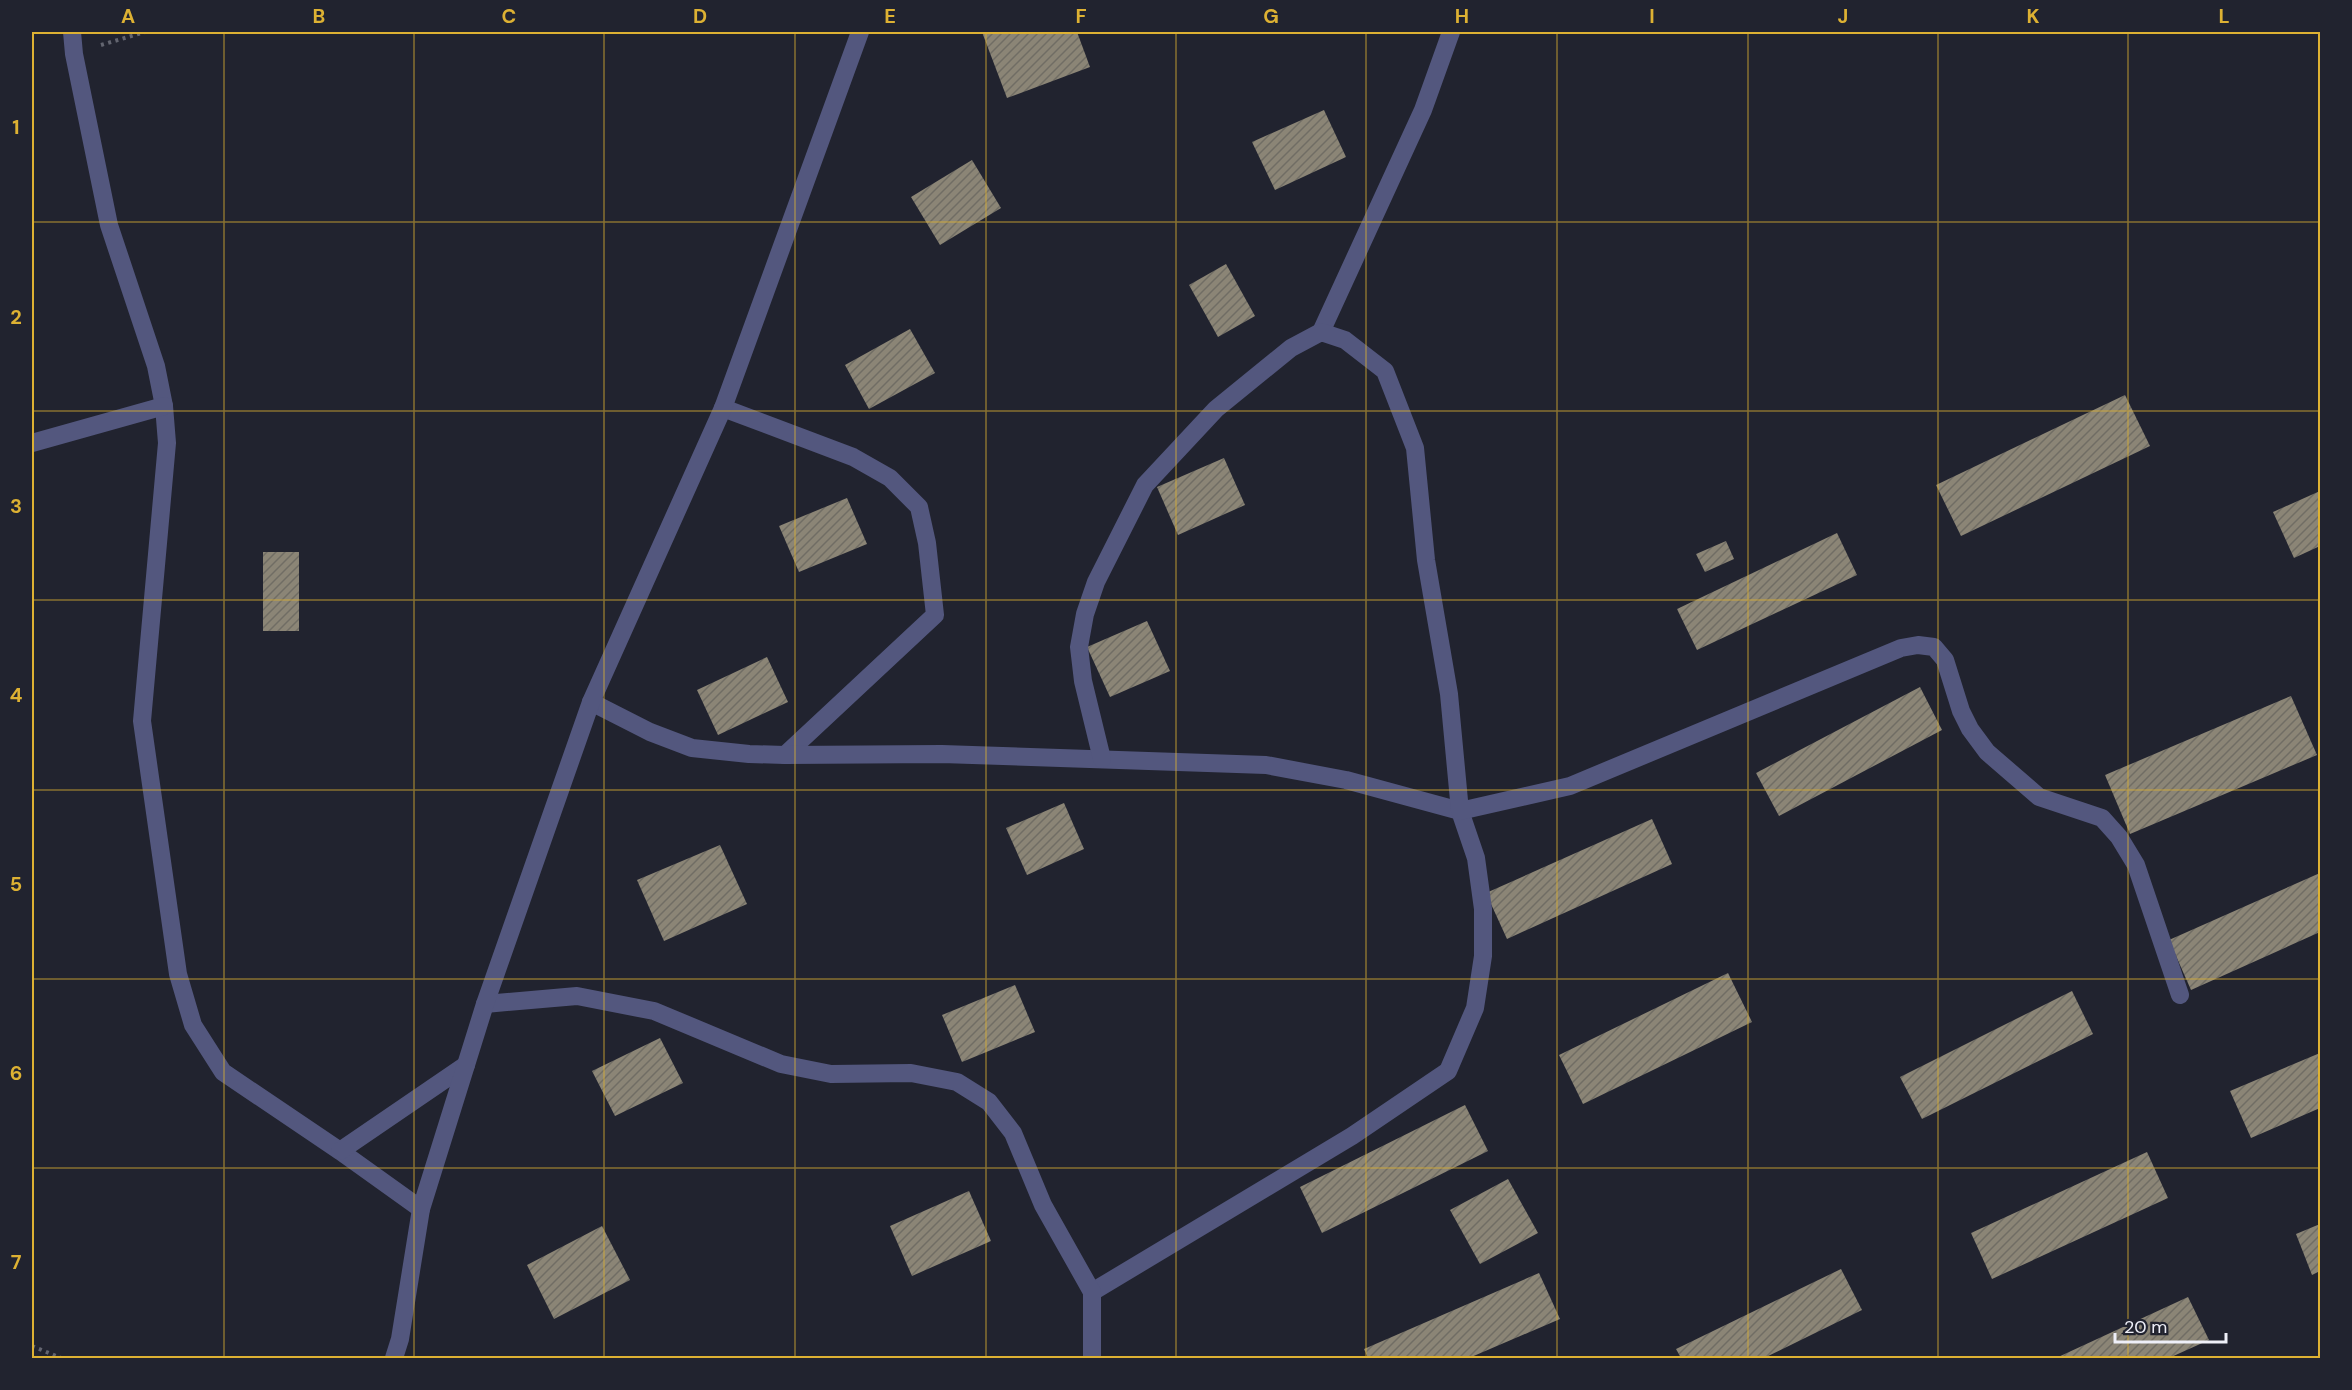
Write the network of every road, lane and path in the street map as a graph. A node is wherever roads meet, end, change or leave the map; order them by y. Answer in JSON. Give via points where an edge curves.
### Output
{"nodes":[{"id":1,"x":72,"y":32,"type":"edge"},
{"id":2,"x":145,"y":32,"type":"edge"},
{"id":3,"x":860,"y":32,"type":"edge"},
{"id":4,"x":1451,"y":32,"type":"edge"},
{"id":5,"x":74,"y":54,"type":"junction"},
{"id":6,"x":1321,"y":332,"type":"junction"},
{"id":7,"x":164,"y":406,"type":"junction"},
{"id":8,"x":723,"y":408,"type":"junction"},
{"id":9,"x":32,"y":443,"type":"edge"},
{"id":10,"x":591,"y":702,"type":"junction"},
{"id":11,"x":785,"y":755,"type":"junction"},
{"id":12,"x":1102,"y":759,"type":"junction"},
{"id":13,"x":1460,"y":811,"type":"junction"},
{"id":14,"x":2180,"y":994,"type":"dead end"},
{"id":15,"x":485,"y":1004,"type":"junction"},
{"id":16,"x":466,"y":1065,"type":"junction"},
{"id":17,"x":340,"y":1150,"type":"junction"},
{"id":18,"x":421,"y":1209,"type":"junction"},
{"id":19,"x":1092,"y":1292,"type":"junction"},
{"id":20,"x":32,"y":1346,"type":"edge"},
{"id":21,"x":62,"y":1359,"type":"edge"},
{"id":22,"x":394,"y":1359,"type":"edge"},
{"id":23,"x":1092,"y":1359,"type":"edge"}],
"edges":[{"from":1,"to":5,"type":"lane"},
{"from":2,"to":5,"type":"path"},
{"from":3,"to":8,"type":"lane"},
{"from":4,"to":6,"type":"lane","via":[[1424,110]]},
{"from":5,"to":7,"type":"lane","via":[[109,225],[156,366]]},
{"from":6,"to":12,"type":"lane","via":[[1291,348],[1216,409],[1145,485],[1096,582],[1079,647]]},
{"from":6,"to":13,"type":"lane","via":[[1345,340],[1385,370],[1415,448],[1426,560],[1449,694]]},
{"from":7,"to":9,"type":"lane"},
{"from":7,"to":17,"type":"lane","via":[[167,443],[142,721],[178,974],[193,1025],[223,1072]]},
{"from":8,"to":10,"type":"lane"},
{"from":8,"to":11,"type":"lane","via":[[853,457],[890,478],[919,507],[927,543],[935,615]]},
{"from":10,"to":11,"type":"lane","via":[[692,748]]},
{"from":10,"to":15,"type":"lane"},
{"from":11,"to":12,"type":"lane"},
{"from":12,"to":13,"type":"lane","via":[[1266,765],[1346,780]]},
{"from":13,"to":14,"type":"lane","via":[[1570,786],[1900,648],[1934,647],[1945,660],[1970,729],[1988,752],[2039,797],[2102,818],[2119,837],[2136,865]]},
{"from":13,"to":19,"type":"lane","via":[[1476,858],[1483,909],[1483,956],[1475,1008],[1448,1071],[1352,1136]]},
{"from":15,"to":16,"type":"lane"},
{"from":15,"to":19,"type":"lane","via":[[577,996],[654,1011],[781,1064],[831,1074],[911,1073],[957,1082],[989,1102],[1013,1133],[1042,1205]]},
{"from":16,"to":17,"type":"lane"},
{"from":16,"to":18,"type":"lane"},
{"from":17,"to":18,"type":"lane"},
{"from":18,"to":22,"type":"lane"},
{"from":19,"to":23,"type":"lane"},
{"from":20,"to":21,"type":"path"}]}
